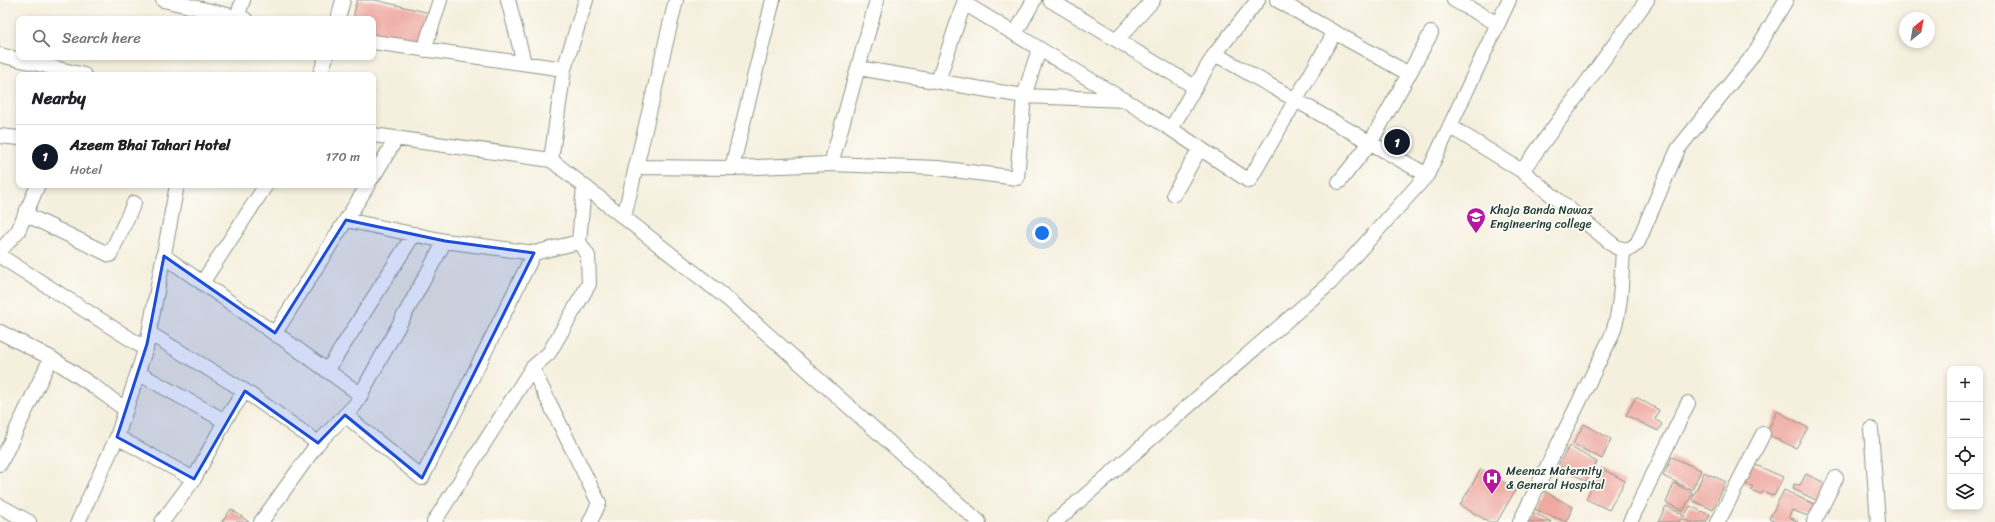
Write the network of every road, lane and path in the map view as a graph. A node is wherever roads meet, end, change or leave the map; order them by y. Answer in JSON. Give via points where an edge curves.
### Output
{"nodes":[{"id":1,"x":163,"y":0,"type":"edge"},
{"id":2,"x":242,"y":0,"type":"edge"},
{"id":3,"x":343,"y":0,"type":"edge"},
{"id":4,"x":440,"y":0,"type":"edge"},
{"id":5,"x":508,"y":0,"type":"edge"},
{"id":6,"x":586,"y":0,"type":"edge"},
{"id":7,"x":676,"y":0,"type":"edge"},
{"id":8,"x":773,"y":0,"type":"edge"},
{"id":9,"x":877,"y":0,"type":"edge"},
{"id":10,"x":1034,"y":0,"type":"edge"},
{"id":11,"x":1050,"y":0,"type":"edge"},
{"id":12,"x":1153,"y":0,"type":"edge"},
{"id":13,"x":1258,"y":0,"type":"edge"},
{"id":14,"x":1277,"y":0,"type":"edge"},
{"id":15,"x":1454,"y":0,"type":"edge"},
{"id":16,"x":1510,"y":0,"type":"edge"},
{"id":17,"x":1646,"y":0,"type":"edge"},
{"id":18,"x":1786,"y":0,"type":"edge"},
{"id":19,"x":232,"y":16,"type":"edge"},
{"id":20,"x":241,"y":16,"type":"edge"},
{"id":21,"x":339,"y":16,"type":"edge"},
{"id":22,"x":1498,"y":24,"type":"junction"},
{"id":23,"x":1335,"y":32,"type":"junction"},
{"id":24,"x":1430,"y":32,"type":"dead end"},
{"id":25,"x":1015,"y":34,"type":"junction"},
{"id":26,"x":1118,"y":40,"type":"junction"},
{"id":27,"x":376,"y":42,"type":"edge"},
{"id":28,"x":1039,"y":49,"type":"junction"},
{"id":29,"x":424,"y":50,"type":"junction"},
{"id":30,"x":1215,"y":54,"type":"junction"},
{"id":31,"x":0,"y":55,"type":"edge"},
{"id":32,"x":16,"y":59,"type":"edge"},
{"id":33,"x":21,"y":60,"type":"edge"},
{"id":34,"x":325,"y":60,"type":"edge"},
{"id":35,"x":524,"y":63,"type":"junction"},
{"id":36,"x":858,"y":68,"type":"junction"},
{"id":37,"x":564,"y":69,"type":"junction"},
{"id":38,"x":71,"y":72,"type":"edge"},
{"id":39,"x":321,"y":72,"type":"edge"},
{"id":40,"x":1409,"y":74,"type":"junction"},
{"id":41,"x":938,"y":82,"type":"junction"},
{"id":42,"x":1195,"y":87,"type":"junction"},
{"id":43,"x":1024,"y":96,"type":"junction"},
{"id":44,"x":1295,"y":99,"type":"junction"},
{"id":45,"x":1125,"y":100,"type":"junction"},
{"id":46,"x":1451,"y":127,"type":"junction"},
{"id":47,"x":1170,"y":129,"type":"junction"},
{"id":48,"x":0,"y":136,"type":"edge"},
{"id":49,"x":376,"y":136,"type":"edge"},
{"id":50,"x":16,"y":138,"type":"edge"},
{"id":51,"x":396,"y":139,"type":"junction"},
{"id":52,"x":1370,"y":143,"type":"junction"},
{"id":53,"x":1200,"y":148,"type":"junction"},
{"id":54,"x":551,"y":160,"type":"junction"},
{"id":55,"x":831,"y":164,"type":"junction"},
{"id":56,"x":636,"y":167,"type":"junction"},
{"id":57,"x":732,"y":168,"type":"junction"},
{"id":58,"x":1522,"y":171,"type":"junction"},
{"id":59,"x":376,"y":172,"type":"edge"},
{"id":60,"x":1427,"y":176,"type":"junction"},
{"id":61,"x":1339,"y":182,"type":"dead end"},
{"id":62,"x":584,"y":186,"type":"junction"},
{"id":63,"x":37,"y":188,"type":"edge"},
{"id":64,"x":176,"y":188,"type":"edge"},
{"id":65,"x":264,"y":188,"type":"edge"},
{"id":66,"x":366,"y":188,"type":"edge"},
{"id":67,"x":1174,"y":194,"type":"dead end"},
{"id":68,"x":134,"y":203,"type":"dead end"},
{"id":69,"x":25,"y":214,"type":"junction"},
{"id":70,"x":624,"y":217,"type":"junction"},
{"id":71,"x":346,"y":220,"type":"junction"},
{"id":72,"x":414,"y":234,"type":"junction"},
{"id":73,"x":445,"y":241,"type":"junction"},
{"id":74,"x":579,"y":242,"type":"junction"},
{"id":75,"x":1623,"y":250,"type":"junction"},
{"id":76,"x":0,"y":251,"type":"edge"},
{"id":77,"x":534,"y":253,"type":"junction"},
{"id":78,"x":0,"y":256,"type":"edge"},
{"id":79,"x":164,"y":256,"type":"junction"},
{"id":80,"x":202,"y":283,"type":"junction"},
{"id":81,"x":0,"y":332,"type":"edge"},
{"id":82,"x":149,"y":333,"type":"junction"},
{"id":83,"x":278,"y":336,"type":"junction"},
{"id":84,"x":146,"y":349,"type":"junction"},
{"id":85,"x":51,"y":358,"type":"junction"},
{"id":86,"x":532,"y":368,"type":"junction"},
{"id":87,"x":327,"y":371,"type":"junction"},
{"id":88,"x":138,"y":372,"type":"junction"},
{"id":89,"x":244,"y":391,"type":"junction"},
{"id":90,"x":361,"y":395,"type":"junction"},
{"id":91,"x":1688,"y":403,"type":"dead end"},
{"id":92,"x":126,"y":410,"type":"junction"},
{"id":93,"x":345,"y":415,"type":"junction"},
{"id":94,"x":225,"y":421,"type":"junction"},
{"id":95,"x":1871,"y":429,"type":"dead end"},
{"id":96,"x":1763,"y":434,"type":"dead end"},
{"id":97,"x":117,"y":436,"type":"junction"},
{"id":98,"x":318,"y":443,"type":"junction"},
{"id":99,"x":0,"y":464,"type":"edge"},
{"id":100,"x":1836,"y":478,"type":"dead end"},
{"id":101,"x":194,"y":479,"type":"junction"},
{"id":102,"x":0,"y":506,"type":"edge"},
{"id":103,"x":29,"y":522,"type":"edge"},
{"id":104,"x":78,"y":522,"type":"edge"},
{"id":105,"x":162,"y":522,"type":"edge"},
{"id":106,"x":261,"y":522,"type":"edge"},
{"id":107,"x":434,"y":522,"type":"edge"},
{"id":108,"x":590,"y":522,"type":"edge"},
{"id":109,"x":979,"y":522,"type":"edge"},
{"id":110,"x":1056,"y":522,"type":"edge"},
{"id":111,"x":1520,"y":522,"type":"edge"},
{"id":112,"x":1630,"y":522,"type":"edge"},
{"id":113,"x":1718,"y":522,"type":"edge"},
{"id":114,"x":1814,"y":522,"type":"edge"},
{"id":115,"x":1878,"y":522,"type":"edge"}],
"edges":[{"from":1,"to":19,"type":"street"},
{"from":2,"to":20,"type":"street"},
{"from":3,"to":21,"type":"street"},
{"from":4,"to":29,"type":"street"},
{"from":5,"to":35,"type":"street"},
{"from":6,"to":37,"type":"street"},
{"from":7,"to":56,"type":"street"},
{"from":8,"to":57,"type":"street"},
{"from":9,"to":36,"type":"street"},
{"from":10,"to":25,"type":"street"},
{"from":11,"to":26,"type":"street"},
{"from":12,"to":26,"type":"street"},
{"from":13,"to":30,"type":"street"},
{"from":14,"to":23,"type":"street"},
{"from":15,"to":22,"type":"street"},
{"from":16,"to":22,"type":"street"},
{"from":17,"to":58,"type":"street"},
{"from":18,"to":75,"type":"street","via":[[1754,54],[1678,149],[1638,242],[1632,248]]},
{"from":22,"to":46,"type":"street"},
{"from":23,"to":40,"type":"street"},
{"from":23,"to":44,"type":"street"},
{"from":24,"to":40,"type":"street"},
{"from":25,"to":28,"type":"street"},
{"from":25,"to":41,"type":"street","via":[[964,3]]},
{"from":26,"to":42,"type":"street"},
{"from":27,"to":29,"type":"street"},
{"from":28,"to":43,"type":"street"},
{"from":28,"to":45,"type":"street"},
{"from":29,"to":35,"type":"street"},
{"from":30,"to":42,"type":"street"},
{"from":30,"to":44,"type":"street"},
{"from":31,"to":32,"type":"street"},
{"from":33,"to":38,"type":"street"},
{"from":34,"to":39,"type":"street"},
{"from":35,"to":37,"type":"street"},
{"from":36,"to":41,"type":"street"},
{"from":36,"to":55,"type":"street"},
{"from":37,"to":54,"type":"street"},
{"from":40,"to":52,"type":"street"},
{"from":41,"to":43,"type":"street"},
{"from":42,"to":47,"type":"street"},
{"from":43,"to":45,"type":"street"},
{"from":43,"to":55,"type":"street","via":[[1017,178],[938,168]]},
{"from":44,"to":52,"type":"street"},
{"from":44,"to":53,"type":"street","via":[[1249,181]]},
{"from":45,"to":47,"type":"street"},
{"from":46,"to":58,"type":"street"},
{"from":46,"to":60,"type":"street"},
{"from":47,"to":53,"type":"street"},
{"from":48,"to":50,"type":"street"},
{"from":49,"to":51,"type":"street"},
{"from":51,"to":54,"type":"street"},
{"from":51,"to":59,"type":"street"},
{"from":52,"to":60,"type":"street"},
{"from":52,"to":61,"type":"street"},
{"from":53,"to":67,"type":"street"},
{"from":54,"to":62,"type":"street"},
{"from":55,"to":57,"type":"street"},
{"from":56,"to":57,"type":"street"},
{"from":56,"to":70,"type":"street"},
{"from":58,"to":75,"type":"street"},
{"from":60,"to":110,"type":"street","via":[[1330,283]]},
{"from":62,"to":70,"type":"street"},
{"from":62,"to":74,"type":"street"},
{"from":63,"to":69,"type":"street"},
{"from":64,"to":79,"type":"street"},
{"from":65,"to":80,"type":"street"},
{"from":66,"to":71,"type":"street"},
{"from":68,"to":69,"type":"street","via":[[110,255]]},
{"from":69,"to":76,"type":"street","via":[[18,231]]},
{"from":70,"to":109,"type":"street","via":[[729,300]]},
{"from":71,"to":72,"type":"street"},
{"from":71,"to":83,"type":"street","via":[[275,333]]},
{"from":72,"to":73,"type":"street"},
{"from":72,"to":87,"type":"street"},
{"from":73,"to":77,"type":"street"},
{"from":73,"to":90,"type":"street"},
{"from":74,"to":77,"type":"street"},
{"from":74,"to":86,"type":"street","via":[[588,256],[589,284],[549,353]]},
{"from":75,"to":111,"type":"street","via":[[1616,324]]},
{"from":77,"to":93,"type":"street","via":[[422,478]]},
{"from":78,"to":84,"type":"street"},
{"from":79,"to":80,"type":"street"},
{"from":79,"to":82,"type":"street"},
{"from":80,"to":83,"type":"street"},
{"from":81,"to":85,"type":"street"},
{"from":82,"to":84,"type":"street"},
{"from":82,"to":89,"type":"street"},
{"from":83,"to":87,"type":"street"},
{"from":84,"to":88,"type":"street"},
{"from":85,"to":92,"type":"street"},
{"from":85,"to":99,"type":"street"},
{"from":86,"to":107,"type":"street"},
{"from":86,"to":108,"type":"street","via":[[599,503]]},
{"from":87,"to":90,"type":"street"},
{"from":88,"to":92,"type":"street"},
{"from":88,"to":94,"type":"street"},
{"from":89,"to":94,"type":"street"},
{"from":89,"to":98,"type":"street"},
{"from":90,"to":93,"type":"street"},
{"from":91,"to":112,"type":"street"},
{"from":92,"to":97,"type":"street"},
{"from":93,"to":98,"type":"street"},
{"from":94,"to":101,"type":"street"},
{"from":95,"to":115,"type":"street"},
{"from":96,"to":113,"type":"street"},
{"from":97,"to":101,"type":"street"},
{"from":97,"to":104,"type":"street"},
{"from":98,"to":106,"type":"street"},
{"from":100,"to":114,"type":"street"},
{"from":101,"to":105,"type":"street"},
{"from":102,"to":103,"type":"street"}]}
